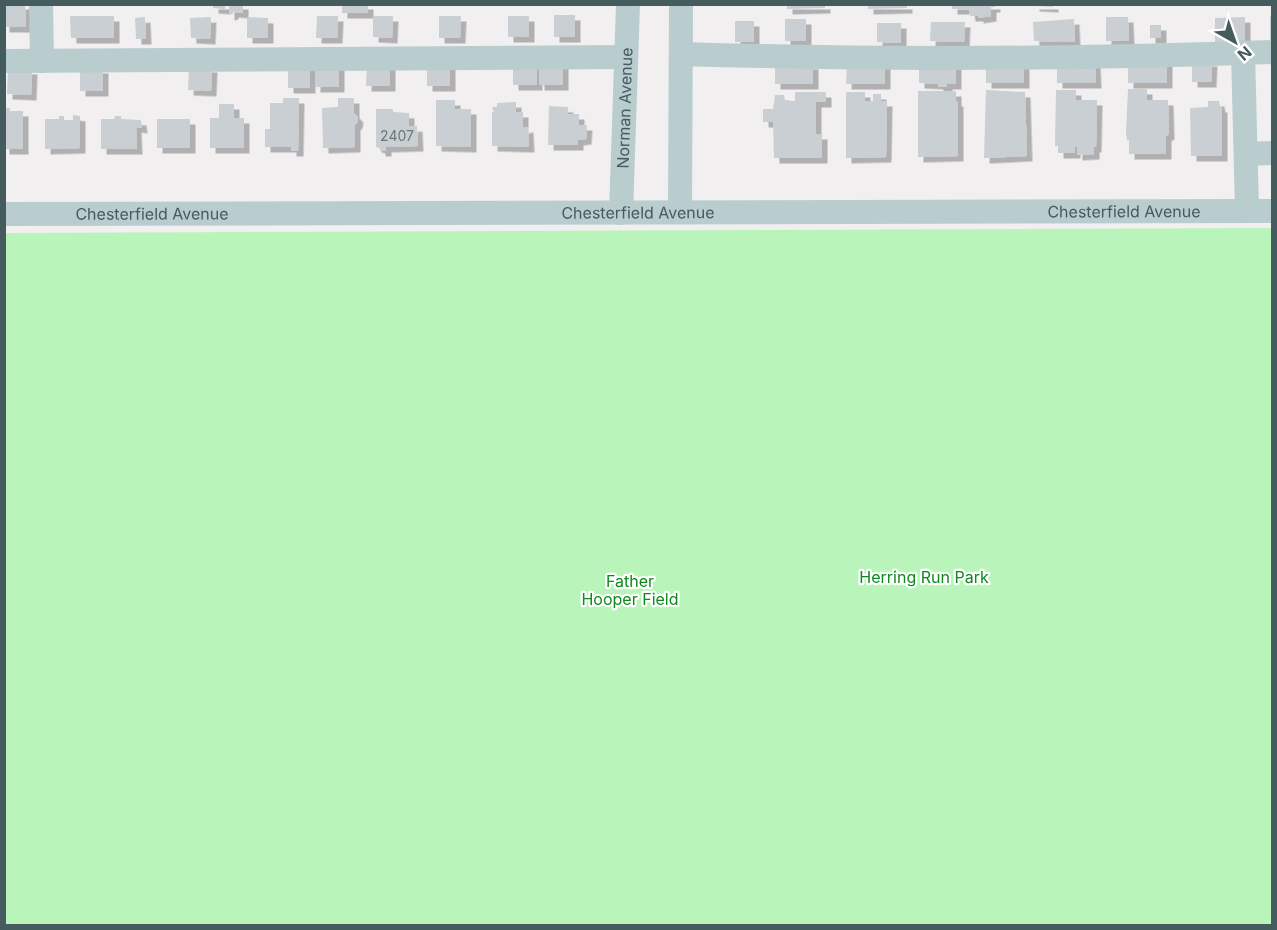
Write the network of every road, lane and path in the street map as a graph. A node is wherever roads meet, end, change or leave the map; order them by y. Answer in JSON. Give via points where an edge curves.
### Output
{"nodes":[{"id":1,"x":41,"y":4,"type":"edge"},
{"id":2,"x":628,"y":4,"type":"edge"},
{"id":3,"x":681,"y":4,"type":"edge"},
{"id":4,"x":1243,"y":52,"type":"junction"},
{"id":5,"x":1272,"y":52,"type":"edge"},
{"id":6,"x":681,"y":54,"type":"junction"},
{"id":7,"x":625,"y":57,"type":"junction"},
{"id":8,"x":4,"y":61,"type":"edge"},
{"id":9,"x":42,"y":61,"type":"junction"},
{"id":10,"x":1272,"y":153,"type":"edge"},
{"id":11,"x":1246,"y":154,"type":"junction"},
{"id":12,"x":1246,"y":211,"type":"junction"},
{"id":13,"x":1272,"y":211,"type":"edge"},
{"id":14,"x":680,"y":212,"type":"junction"},
{"id":15,"x":621,"y":213,"type":"junction"},
{"id":16,"x":4,"y":214,"type":"edge"}],
"edges":[{"from":1,"to":9,"type":"street"},
{"from":2,"to":7,"type":"street","name":"Norman Avenue"},
{"from":3,"to":6,"type":"street"},
{"from":4,"to":5,"type":"street"},
{"from":4,"to":6,"type":"street","via":[[826,59]]},
{"from":4,"to":11,"type":"street"},
{"from":6,"to":14,"type":"street"},
{"from":7,"to":9,"type":"street"},
{"from":7,"to":15,"type":"street","name":"Norman Avenue"},
{"from":8,"to":9,"type":"street"},
{"from":10,"to":11,"type":"street"},
{"from":11,"to":12,"type":"street"},
{"from":12,"to":13,"type":"street","name":"Chesterfield Avenue"},
{"from":12,"to":14,"type":"street","name":"Chesterfield Avenue"},
{"from":14,"to":15,"type":"street","name":"Chesterfield Avenue"},
{"from":15,"to":16,"type":"street","name":"Chesterfield Avenue"}]}
